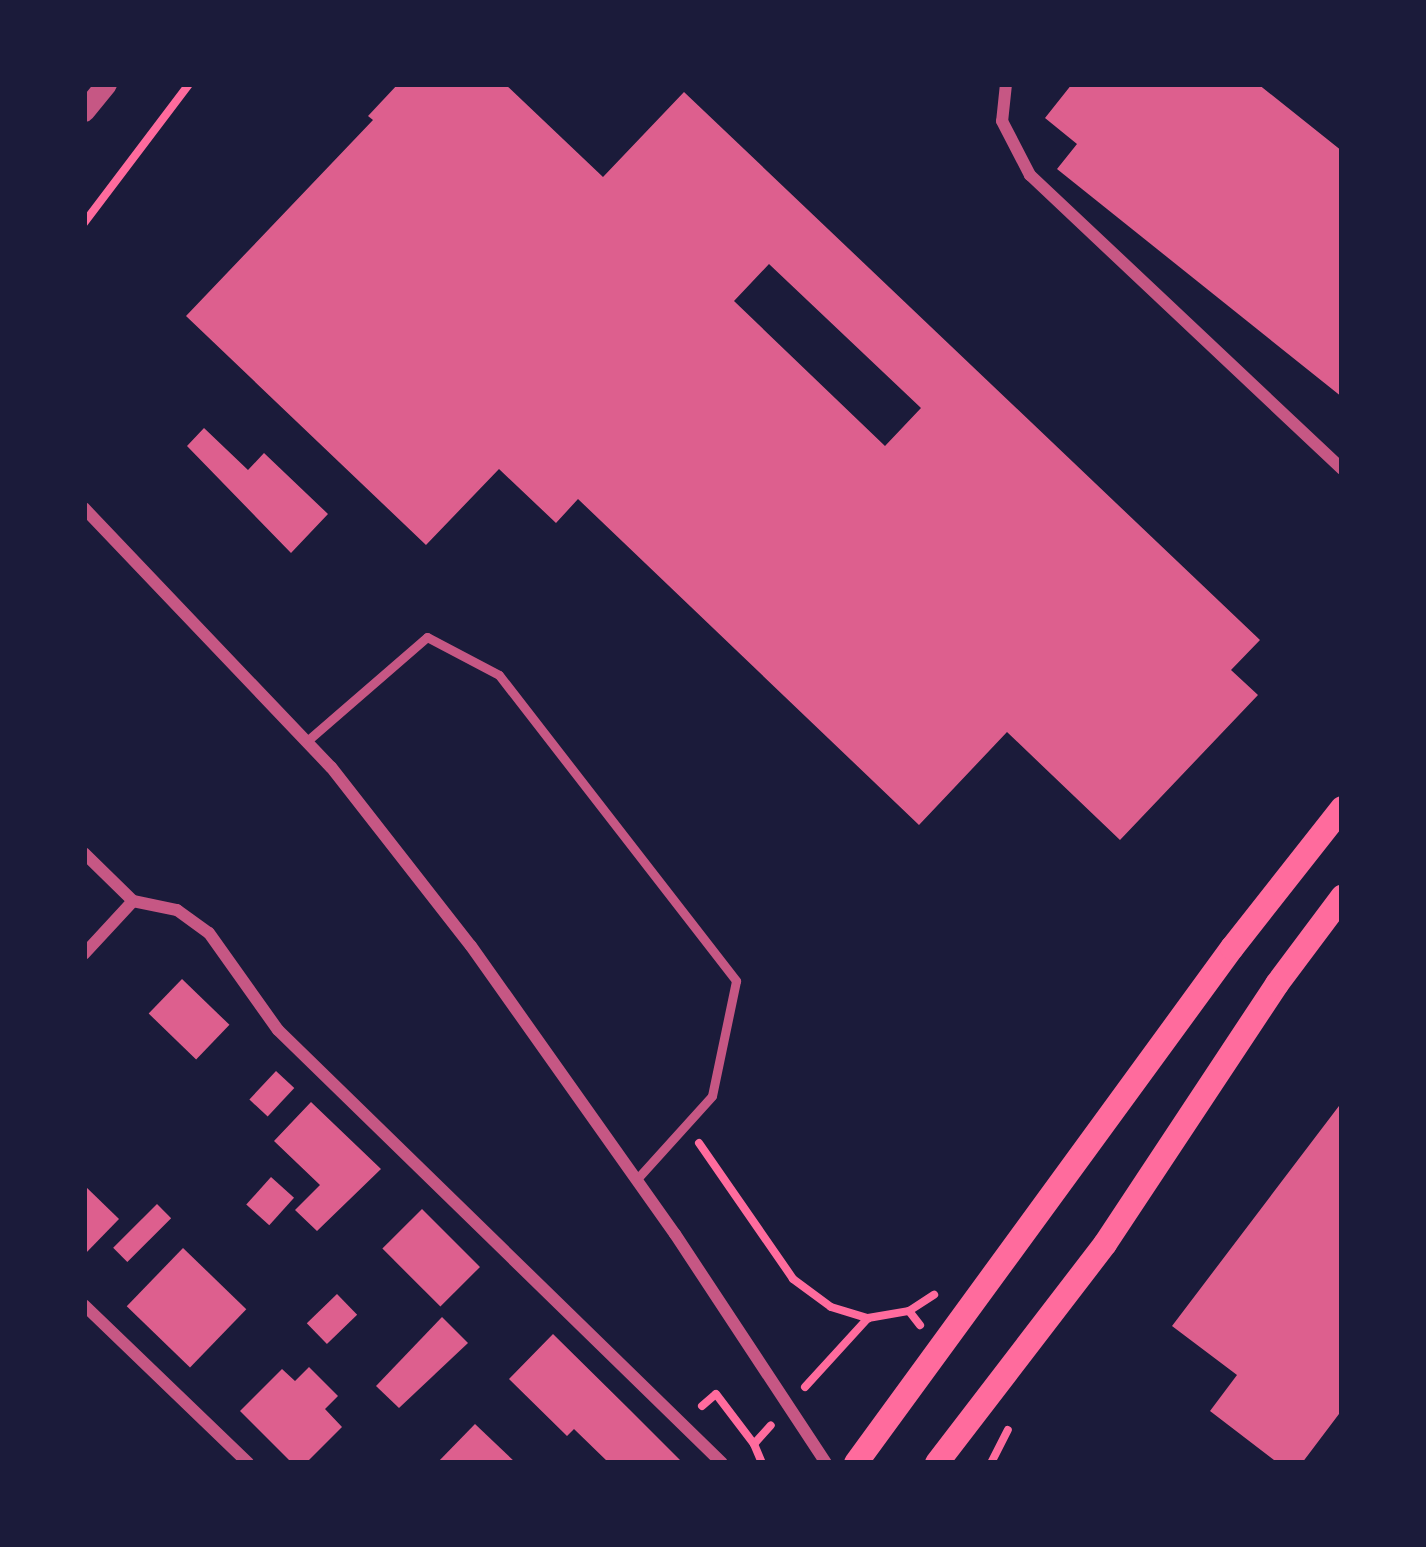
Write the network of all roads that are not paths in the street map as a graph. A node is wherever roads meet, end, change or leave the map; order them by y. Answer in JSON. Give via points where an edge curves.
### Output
{"nodes":[{"id":1,"x":106,"y":84,"type":"edge"},
{"id":2,"x":1006,"y":84,"type":"edge"},
{"id":3,"x":84,"y":111,"type":"edge"},
{"id":4,"x":1342,"y":469,"type":"edge"},
{"id":5,"x":84,"y":508,"type":"edge"},
{"id":6,"x":307,"y":741,"type":"junction"},
{"id":7,"x":1342,"y":808,"type":"edge"},
{"id":8,"x":84,"y":854,"type":"edge"},
{"id":9,"x":1342,"y":897,"type":"edge"},
{"id":10,"x":133,"y":902,"type":"junction"},
{"id":11,"x":84,"y":954,"type":"edge"},
{"id":12,"x":636,"y":1180,"type":"junction"},
{"id":13,"x":84,"y":1305,"type":"edge"},
{"id":14,"x":248,"y":1463,"type":"edge"},
{"id":15,"x":722,"y":1463,"type":"edge"},
{"id":16,"x":826,"y":1463,"type":"edge"},
{"id":17,"x":856,"y":1463,"type":"edge"},
{"id":18,"x":937,"y":1463,"type":"edge"}],
"edges":[{"from":1,"to":3,"type":"street"},
{"from":2,"to":4,"type":"street","via":[[1002,121],[1030,175]]},
{"from":5,"to":6,"type":"street"},
{"from":6,"to":12,"type":"street","via":[[471,946]]},
{"from":6,"to":12,"type":"lane","via":[[427,637],[499,675],[736,981],[712,1096]]},
{"from":7,"to":17,"type":"main road"},
{"from":8,"to":10,"type":"street"},
{"from":9,"to":18,"type":"main road","via":[[1105,1244]]},
{"from":10,"to":11,"type":"street"},
{"from":10,"to":15,"type":"street","via":[[177,910],[209,933],[278,1030]]},
{"from":12,"to":16,"type":"street"},
{"from":13,"to":14,"type":"street"}]}
